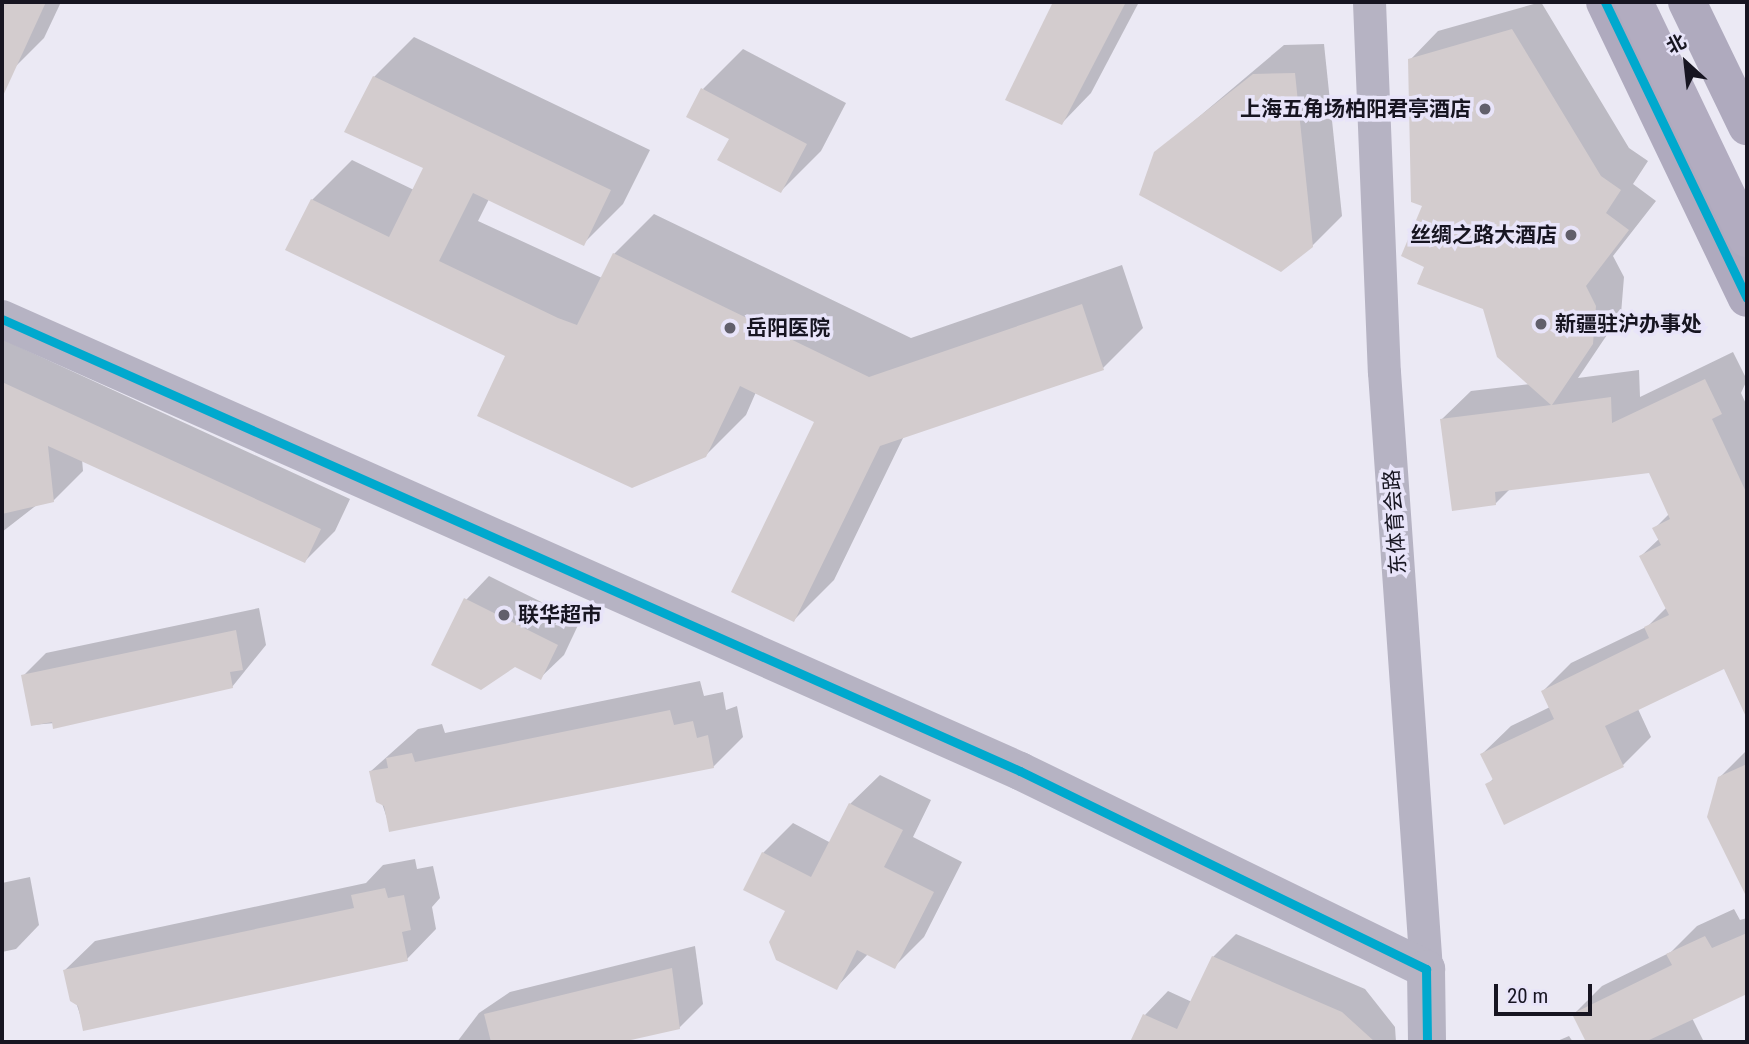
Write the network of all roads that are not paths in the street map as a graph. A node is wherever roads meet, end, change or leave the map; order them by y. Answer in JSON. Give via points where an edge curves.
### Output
{"nodes":[{"id":1,"x":1369,"y":2,"type":"edge"},
{"id":2,"x":1605,"y":2,"type":"edge"},
{"id":3,"x":1634,"y":2,"type":"edge"},
{"id":4,"x":1687,"y":2,"type":"edge"},
{"id":5,"x":1747,"y":126,"type":"edge"},
{"id":6,"x":1747,"y":238,"type":"edge"},
{"id":7,"x":1747,"y":298,"type":"edge"},
{"id":8,"x":2,"y":319,"type":"edge"},
{"id":9,"x":1426,"y":969,"type":"junction"},
{"id":10,"x":1427,"y":1042,"type":"edge"}],
"edges":[{"from":1,"to":9,"type":"street","name":"东体育会路","via":[[1384,372]]},
{"from":2,"to":7,"type":"main road"},
{"from":3,"to":6,"type":"highway"},
{"from":4,"to":5,"type":"main road"},
{"from":8,"to":9,"type":"street","via":[[1020,771]]},
{"from":9,"to":10,"type":"street","name":"东体育会路"}]}
